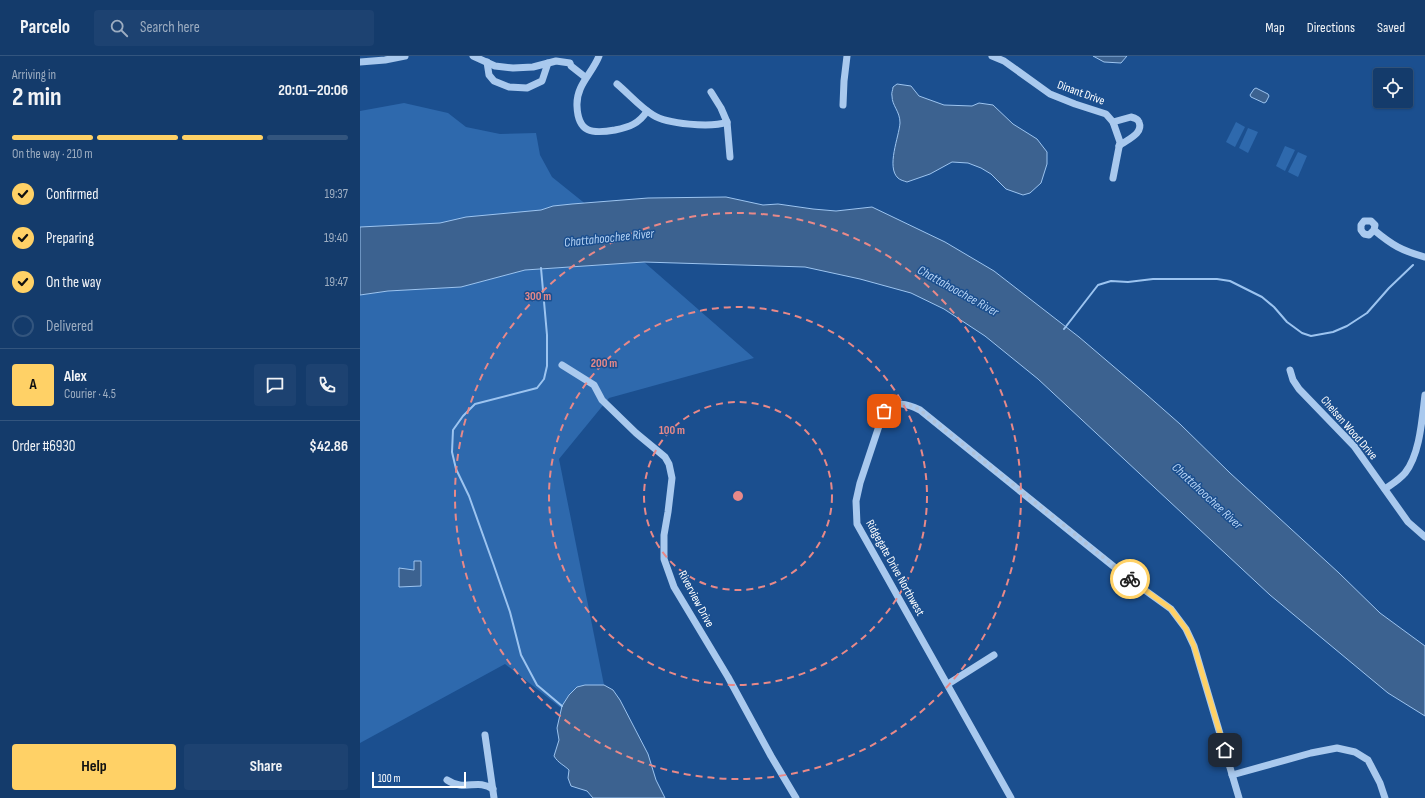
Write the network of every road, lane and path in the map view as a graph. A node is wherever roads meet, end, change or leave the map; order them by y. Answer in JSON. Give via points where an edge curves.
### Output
{"nodes":[{"id":1,"x":405,"y":56,"type":"edge"},
{"id":2,"x":472,"y":56,"type":"edge"},
{"id":3,"x":599,"y":56,"type":"edge"},
{"id":4,"x":847,"y":56,"type":"edge"},
{"id":5,"x":992,"y":56,"type":"edge"},
{"id":6,"x":360,"y":62,"type":"edge"},
{"id":7,"x":486,"y":62,"type":"junction"},
{"id":8,"x":548,"y":63,"type":"junction"},
{"id":9,"x":585,"y":77,"type":"junction"},
{"id":10,"x":618,"y":84,"type":"dead end"},
{"id":11,"x":711,"y":92,"type":"dead end"},
{"id":12,"x":843,"y":105,"type":"dead end"},
{"id":13,"x":648,"y":111,"type":"junction"},
{"id":14,"x":726,"y":122,"type":"junction"},
{"id":15,"x":1114,"y":122,"type":"junction"},
{"id":16,"x":1119,"y":146,"type":"junction"},
{"id":17,"x":730,"y":157,"type":"dead end"},
{"id":18,"x":1112,"y":178,"type":"dead end"},
{"id":19,"x":1374,"y":230,"type":"dead end"},
{"id":20,"x":1425,"y":257,"type":"edge"},
{"id":21,"x":562,"y":365,"type":"dead end"},
{"id":22,"x":1290,"y":370,"type":"dead end"},
{"id":23,"x":1425,"y":395,"type":"edge"},
{"id":24,"x":1385,"y":489,"type":"junction"},
{"id":25,"x":1425,"y":537,"type":"edge"},
{"id":26,"x":994,"y":655,"type":"dead end"},
{"id":27,"x":948,"y":684,"type":"junction"},
{"id":28,"x":485,"y":735,"type":"dead end"},
{"id":29,"x":1232,"y":775,"type":"junction"},
{"id":30,"x":447,"y":780,"type":"dead end"},
{"id":31,"x":493,"y":789,"type":"junction"},
{"id":32,"x":494,"y":798,"type":"edge"},
{"id":33,"x":796,"y":798,"type":"edge"},
{"id":34,"x":1011,"y":798,"type":"edge"},
{"id":35,"x":1239,"y":798,"type":"edge"},
{"id":36,"x":1385,"y":798,"type":"edge"}],
"edges":[{"from":1,"to":6,"type":"street"},
{"from":2,"to":7,"type":"street"},
{"from":3,"to":9,"type":"street"},
{"from":4,"to":12,"type":"street"},
{"from":5,"to":15,"type":"street","name":"Dinant Drive","via":[[1004,61],[1050,94],[1106,114]]},
{"from":7,"to":8,"type":"street","via":[[513,68]]},
{"from":7,"to":8,"type":"street","via":[[489,75],[494,82],[509,87],[527,88],[542,81]]},
{"from":8,"to":9,"type":"street","via":[[570,63]]},
{"from":9,"to":13,"type":"street","via":[[579,90],[577,106],[581,123],[588,130],[601,132],[629,127]]},
{"from":10,"to":13,"type":"street"},
{"from":11,"to":14,"type":"street","via":[[722,108]]},
{"from":13,"to":14,"type":"street","via":[[660,118],[681,123],[709,125]]},
{"from":14,"to":17,"type":"street"},
{"from":15,"to":16,"type":"street"},
{"from":15,"to":16,"type":"street","via":[[1131,116],[1137,119],[1140,125],[1137,134]]},
{"from":16,"to":18,"type":"street"},
{"from":19,"to":20,"type":"street","via":[[1409,253]]},
{"from":21,"to":33,"type":"street","name":"Riverview Drive","via":[[594,384],[602,400],[669,464],[672,478],[664,535],[664,560],[674,587]]},
{"from":22,"to":24,"type":"street","name":"Chelsen Wood Drive","via":[[1299,389],[1354,446]]},
{"from":23,"to":24,"type":"street","via":[[1416,451],[1411,463],[1396,482]]},
{"from":24,"to":25,"type":"street","name":"Chelsen Wood Drive","via":[[1408,522]]},
{"from":26,"to":27,"type":"street"},
{"from":27,"to":29,"type":"street","name":"Ridgegate Drive Northwest","via":[[857,524],[856,501],[860,483],[884,411],[905,403],[920,410],[1128,578],[1171,609],[1186,629],[1194,646]]},
{"from":27,"to":34,"type":"street","name":"Ridgegate Drive Northwest"},
{"from":28,"to":31,"type":"street"},
{"from":29,"to":35,"type":"street","name":"Ridgegate Drive Northwest"},
{"from":29,"to":36,"type":"street","via":[[1337,748],[1355,752],[1368,760]]},
{"from":30,"to":31,"type":"street","via":[[454,785],[480,784]]},
{"from":31,"to":32,"type":"street"}]}
